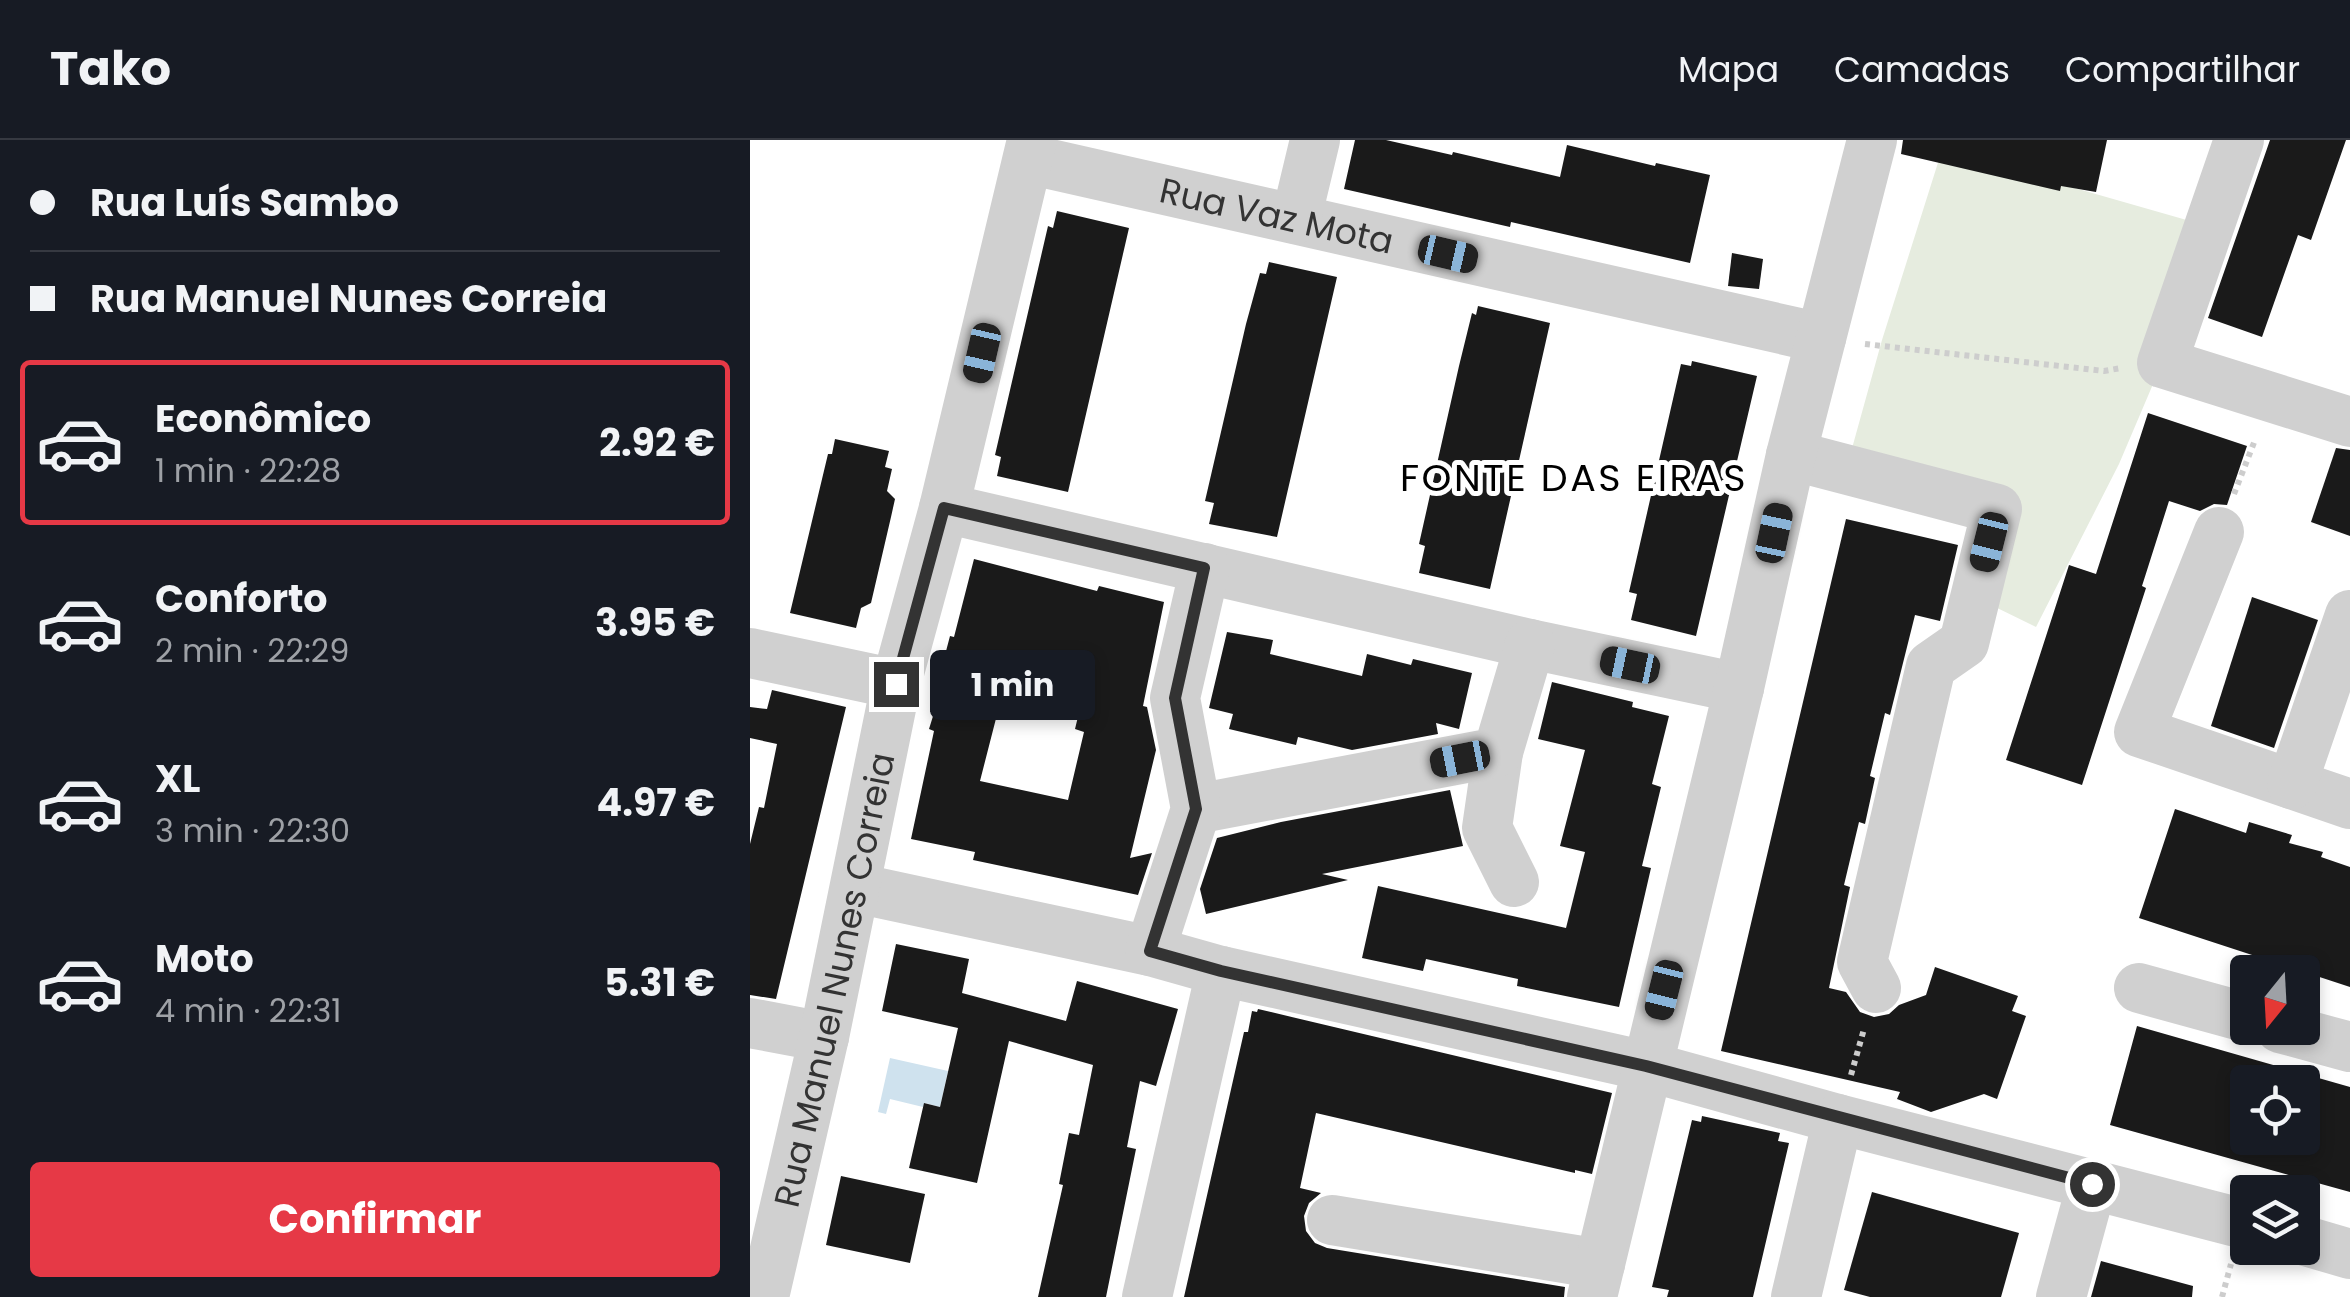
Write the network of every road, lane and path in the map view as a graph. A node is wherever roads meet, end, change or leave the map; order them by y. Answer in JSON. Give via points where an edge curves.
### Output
{"nodes":[{"id":1,"x":1315,"y":140,"type":"edge"},
{"id":2,"x":1872,"y":140,"type":"edge"},
{"id":3,"x":2239,"y":140,"type":"edge"},
{"id":4,"x":1030,"y":150,"type":"edge"},
{"id":5,"x":1296,"y":219,"type":"junction"},
{"id":6,"x":1820,"y":338,"type":"junction"},
{"id":7,"x":2162,"y":362,"type":"junction"},
{"id":8,"x":2272,"y":396,"type":"junction"},
{"id":9,"x":2350,"y":422,"type":"edge"},
{"id":10,"x":1791,"y":455,"type":"junction"},
{"id":11,"x":944,"y":508,"type":"junction"},
{"id":12,"x":2218,"y":532,"type":"joint"},
{"id":13,"x":1204,"y":568,"type":"junction"},
{"id":14,"x":2350,"y":615,"type":"edge"},
{"id":15,"x":1530,"y":644,"type":"junction"},
{"id":16,"x":750,"y":653,"type":"edge"},
{"id":17,"x":896,"y":684,"type":"junction"},
{"id":18,"x":1740,"y":688,"type":"junction"},
{"id":19,"x":1498,"y":752,"type":"junction"},
{"id":20,"x":2292,"y":784,"type":"junction"},
{"id":21,"x":2350,"y":804,"type":"edge"},
{"id":22,"x":1196,"y":809,"type":"junction"},
{"id":23,"x":1514,"y":882,"type":"dead end"},
{"id":24,"x":856,"y":888,"type":"junction"},
{"id":25,"x":1150,"y":951,"type":"junction"},
{"id":26,"x":1221,"y":971,"type":"junction"},
{"id":27,"x":1876,"y":988,"type":"joint"},
{"id":28,"x":2139,"y":988,"type":"dead end"},
{"id":29,"x":2230,"y":1013,"type":"edge"},
{"id":30,"x":750,"y":1023,"type":"edge"},
{"id":31,"x":824,"y":1037,"type":"junction"},
{"id":32,"x":2320,"y":1039,"type":"edge"},
{"id":33,"x":2350,"y":1048,"type":"edge"},
{"id":34,"x":1646,"y":1066,"type":"junction"},
{"id":35,"x":1838,"y":1119,"type":"junction"},
{"id":36,"x":2092,"y":1184,"type":"junction"},
{"id":37,"x":2230,"y":1219,"type":"edge"},
{"id":38,"x":1332,"y":1220,"type":"dead end"},
{"id":39,"x":2320,"y":1245,"type":"edge"},
{"id":40,"x":2350,"y":1254,"type":"edge"},
{"id":41,"x":1596,"y":1280,"type":"edge"},
{"id":42,"x":764,"y":1297,"type":"edge"},
{"id":43,"x":1147,"y":1297,"type":"edge"},
{"id":44,"x":1796,"y":1297,"type":"edge"},
{"id":45,"x":2061,"y":1297,"type":"edge"}],
"edges":[{"from":1,"to":5,"type":"street"},
{"from":2,"to":6,"type":"street"},
{"from":3,"to":7,"type":"street"},
{"from":4,"to":5,"type":"street","name":"Rua Vaz Mota"},
{"from":4,"to":11,"type":"street","name":"Rua Manuel Nunes Correia"},
{"from":5,"to":6,"type":"street","name":"Rua Vaz Mota"},
{"from":6,"to":7,"type":"path","via":[[2104,371]]},
{"from":6,"to":10,"type":"street"},
{"from":7,"to":8,"type":"street"},
{"from":8,"to":9,"type":"street"},
{"from":8,"to":12,"type":"path"},
{"from":10,"to":18,"type":"street"},
{"from":10,"to":27,"type":"street","via":[[1997,509],[1964,643],[1931,666],[1862,962]]},
{"from":11,"to":13,"type":"street"},
{"from":11,"to":17,"type":"street","name":"Rua Manuel Nunes Correia"},
{"from":12,"to":20,"type":"street","via":[[2139,732]]},
{"from":13,"to":15,"type":"street"},
{"from":13,"to":22,"type":"street","via":[[1175,698]]},
{"from":14,"to":20,"type":"street"},
{"from":15,"to":18,"type":"street"},
{"from":15,"to":19,"type":"street"},
{"from":16,"to":17,"type":"street"},
{"from":17,"to":24,"type":"street","name":"Rua Manuel Nunes Correia"},
{"from":18,"to":34,"type":"street"},
{"from":19,"to":22,"type":"street"},
{"from":19,"to":23,"type":"street","via":[[1487,828]]},
{"from":20,"to":21,"type":"street"},
{"from":22,"to":25,"type":"street"},
{"from":24,"to":25,"type":"street"},
{"from":24,"to":31,"type":"street","name":"Rua Manuel Nunes Correia"},
{"from":25,"to":26,"type":"street"},
{"from":26,"to":34,"type":"street"},
{"from":26,"to":43,"type":"street"},
{"from":27,"to":35,"type":"path"},
{"from":28,"to":29,"type":"street"},
{"from":30,"to":31,"type":"street"},
{"from":31,"to":42,"type":"street","name":"Rua Manuel Nunes Correia"},
{"from":32,"to":33,"type":"street"},
{"from":34,"to":35,"type":"street"},
{"from":34,"to":41,"type":"street"},
{"from":35,"to":36,"type":"street"},
{"from":35,"to":44,"type":"street"},
{"from":36,"to":37,"type":"street"},
{"from":36,"to":45,"type":"street"},
{"from":38,"to":41,"type":"street"},
{"from":39,"to":40,"type":"street"}]}
